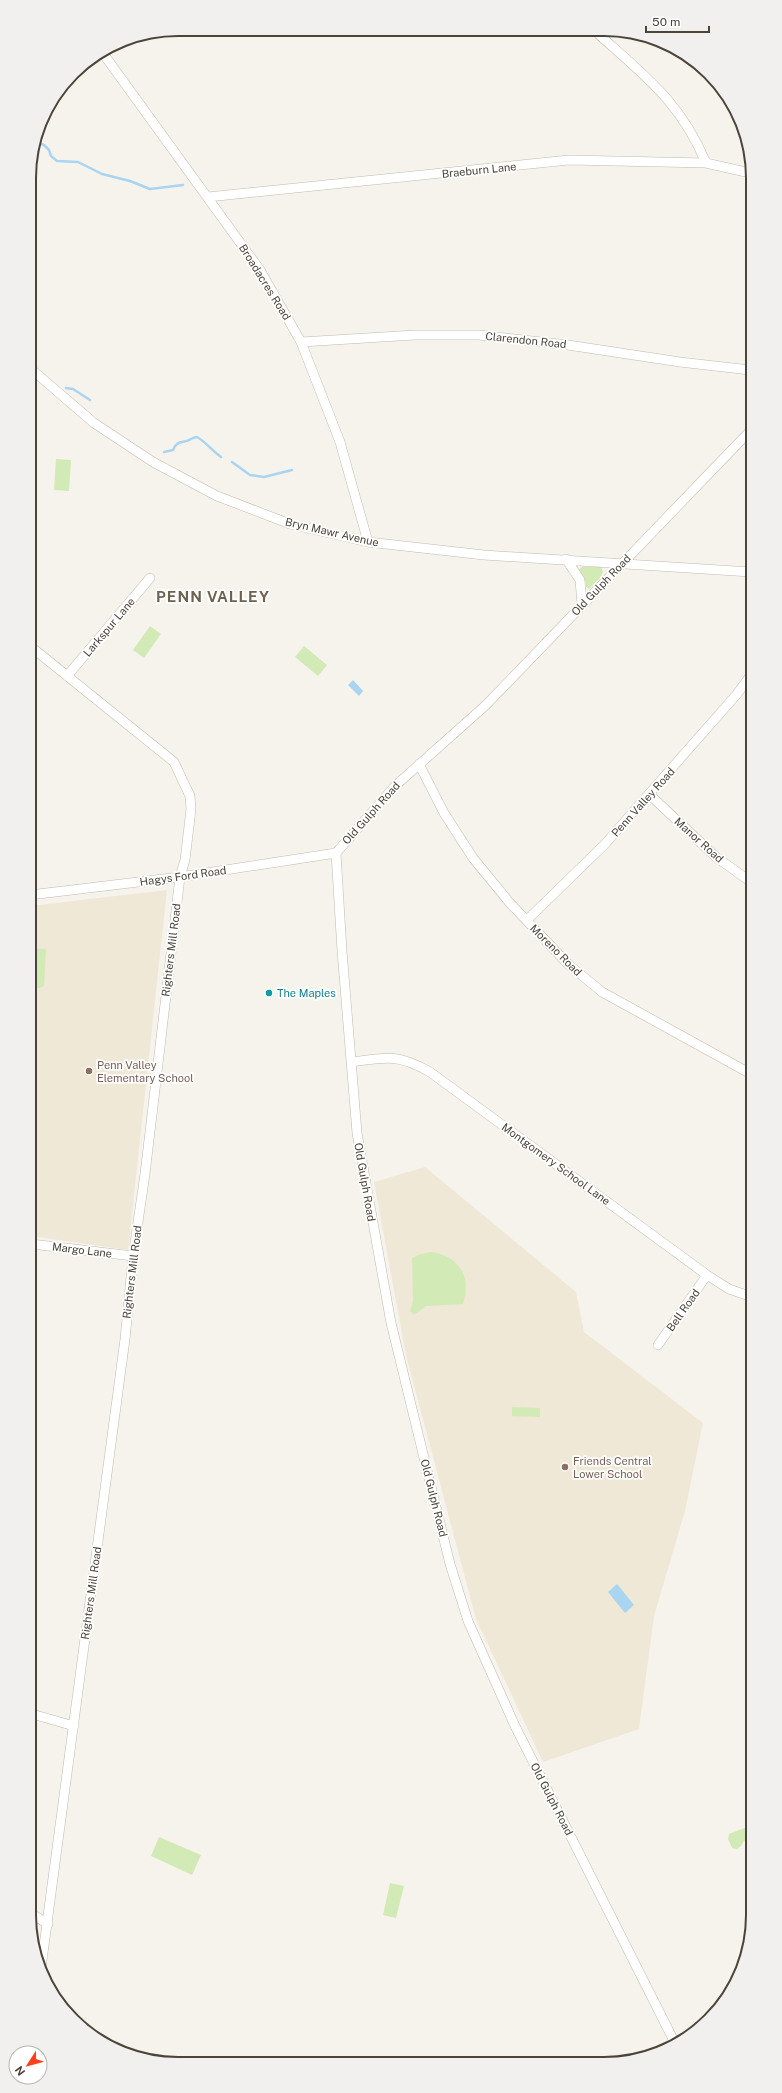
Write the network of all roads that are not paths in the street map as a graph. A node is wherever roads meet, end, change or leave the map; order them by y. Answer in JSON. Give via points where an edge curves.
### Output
{"nodes":[{"id":1,"x":600,"y":36,"type":"edge"},
{"id":2,"x":105,"y":56,"type":"edge"},
{"id":3,"x":706,"y":164,"type":"junction"},
{"id":4,"x":746,"y":172,"type":"edge"},
{"id":5,"x":208,"y":197,"type":"junction"},
{"id":6,"x":301,"y":342,"type":"junction"},
{"id":7,"x":746,"y":370,"type":"edge"},
{"id":8,"x":36,"y":373,"type":"edge"},
{"id":9,"x":746,"y":434,"type":"edge"},
{"id":10,"x":368,"y":542,"type":"junction"},
{"id":11,"x":566,"y":559,"type":"junction"},
{"id":12,"x":621,"y":564,"type":"junction"},
{"id":13,"x":746,"y":572,"type":"edge"},
{"id":14,"x":150,"y":578,"type":"dead end"},
{"id":15,"x":582,"y":604,"type":"junction"},
{"id":16,"x":36,"y":651,"type":"edge"},
{"id":17,"x":67,"y":676,"type":"junction"},
{"id":18,"x":746,"y":681,"type":"edge"},
{"id":19,"x":419,"y":764,"type":"junction"},
{"id":20,"x":650,"y":795,"type":"junction"},
{"id":21,"x":336,"y":853,"type":"junction"},
{"id":22,"x":180,"y":877,"type":"junction"},
{"id":23,"x":746,"y":878,"type":"edge"},
{"id":24,"x":36,"y":894,"type":"edge"},
{"id":25,"x":527,"y":920,"type":"junction"},
{"id":26,"x":352,"y":1062,"type":"junction"},
{"id":27,"x":746,"y":1071,"type":"edge"},
{"id":28,"x":36,"y":1245,"type":"edge"},
{"id":29,"x":133,"y":1256,"type":"junction"},
{"id":30,"x":707,"y":1275,"type":"junction"},
{"id":31,"x":746,"y":1295,"type":"edge"},
{"id":32,"x":658,"y":1345,"type":"dead end"},
{"id":33,"x":36,"y":1715,"type":"edge"},
{"id":34,"x":74,"y":1726,"type":"junction"},
{"id":35,"x":36,"y":1916,"type":"edge"},
{"id":36,"x":48,"y":1924,"type":"junction"},
{"id":37,"x":43,"y":1957,"type":"edge"},
{"id":38,"x":673,"y":2039,"type":"edge"}],
"edges":[{"from":1,"to":3,"type":"street","via":[[661,90],[696,139]]},
{"from":2,"to":5,"type":"street","name":"Broadacres Road"},
{"from":3,"to":4,"type":"street","name":"Braeburn Lane"},
{"from":3,"to":5,"type":"street","name":"Braeburn Lane","via":[[569,160]]},
{"from":5,"to":6,"type":"street","name":"Broadacres Road","via":[[260,270]]},
{"from":6,"to":7,"type":"street","name":"Clarendon Road","via":[[415,335],[480,335]]},
{"from":6,"to":10,"type":"street","name":"Broadacres Road","via":[[340,442]]},
{"from":8,"to":10,"type":"street","name":"Bryn Mawr Avenue","via":[[94,423],[153,462],[217,496],[290,524]]},
{"from":9,"to":12,"type":"street","name":"Old Gulph Road"},
{"from":10,"to":11,"type":"street","name":"Bryn Mawr Avenue","via":[[484,555]]},
{"from":11,"to":12,"type":"street","name":"Bryn Mawr Avenue"},
{"from":11,"to":15,"type":"street","via":[[580,580]]},
{"from":12,"to":13,"type":"street","name":"Bryn Mawr Avenue"},
{"from":12,"to":15,"type":"street","name":"Old Gulph Road"},
{"from":14,"to":17,"type":"street","name":"Larkspur Lane"},
{"from":15,"to":19,"type":"street","name":"Old Gulph Road","via":[[486,705]]},
{"from":16,"to":17,"type":"street","name":"Righters Mill Road"},
{"from":17,"to":22,"type":"street","name":"Righters Mill Road","via":[[175,764],[190,796],[191,809],[185,860]]},
{"from":18,"to":20,"type":"street","name":"Penn Valley Road"},
{"from":19,"to":21,"type":"street","name":"Old Gulph Road","via":[[395,786]]},
{"from":19,"to":25,"type":"street","name":"Moreno Road","via":[[444,813],[473,858]]},
{"from":20,"to":23,"type":"street","name":"Manor Road","via":[[716,857]]},
{"from":20,"to":25,"type":"street","name":"Penn Valley Road","via":[[605,844]]},
{"from":21,"to":22,"type":"street","name":"Hagys Ford Road"},
{"from":21,"to":26,"type":"street","name":"Old Gulph Road"},
{"from":22,"to":24,"type":"street","name":"Hagys Ford Road"},
{"from":22,"to":29,"type":"street","name":"Righters Mill Road"},
{"from":25,"to":27,"type":"street","name":"Moreno Road","via":[[568,964],[602,992]]},
{"from":26,"to":30,"type":"street","name":"Montgomery School Lane","via":[[395,1058],[410,1061],[430,1072]]},
{"from":26,"to":38,"type":"street","name":"Old Gulph Road","via":[[357,1132],[391,1323],[450,1564],[468,1621],[515,1726]]},
{"from":28,"to":29,"type":"street","name":"Margo Lane"},
{"from":29,"to":34,"type":"street","name":"Righters Mill Road","via":[[125,1339]]},
{"from":30,"to":31,"type":"street","name":"Montgomery School Lane","via":[[729,1289]]},
{"from":30,"to":32,"type":"street","name":"Bell Road"},
{"from":33,"to":34,"type":"street"},
{"from":34,"to":36,"type":"street","name":"Righters Mill Road"},
{"from":35,"to":36,"type":"street"},
{"from":36,"to":37,"type":"street","name":"Righters Mill Road"}]}
